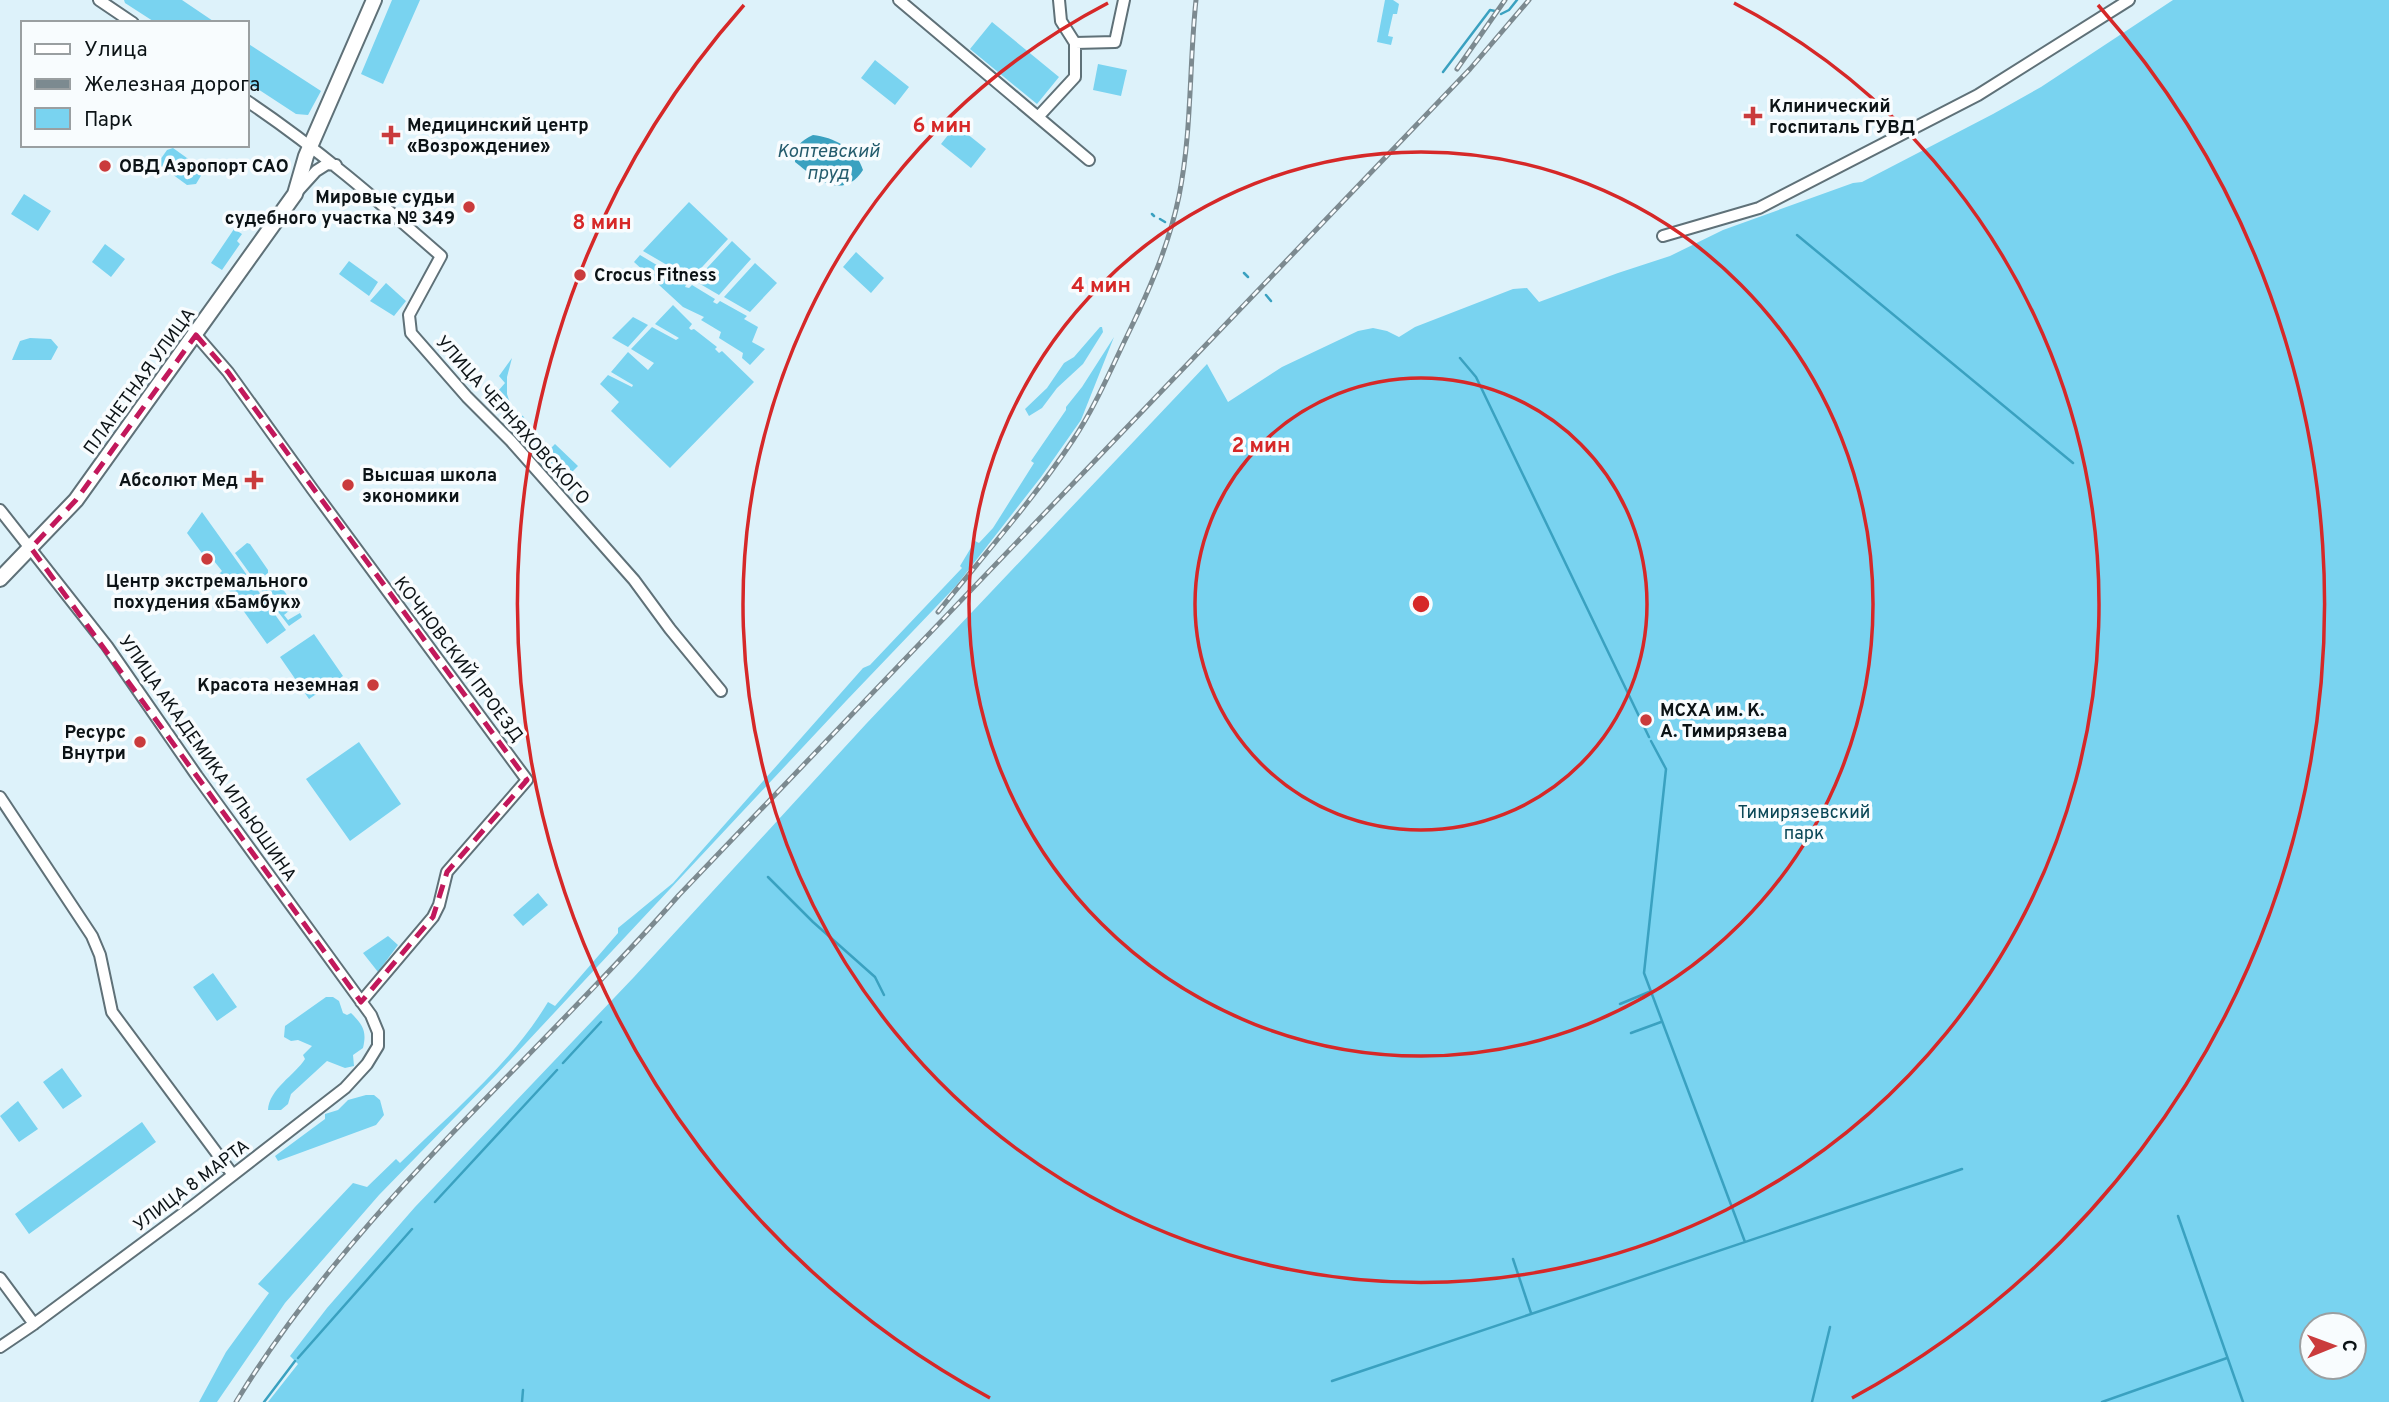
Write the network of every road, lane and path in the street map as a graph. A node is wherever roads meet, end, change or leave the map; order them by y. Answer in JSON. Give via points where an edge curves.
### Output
{"nodes":[{"id":1,"x":374,"y":0,"type":"edge"},
{"id":2,"x":899,"y":0,"type":"edge"},
{"id":3,"x":1059,"y":0,"type":"edge"},
{"id":4,"x":1125,"y":0,"type":"edge"},
{"id":5,"x":2129,"y":0,"type":"edge"},
{"id":6,"x":101,"y":1,"type":"edge"},
{"id":7,"x":130,"y":21,"type":"edge"},
{"id":8,"x":1075,"y":43,"type":"junction"},
{"id":9,"x":248,"y":102,"type":"edge"},
{"id":10,"x":1038,"y":117,"type":"junction"},
{"id":11,"x":311,"y":145,"type":"junction"},
{"id":12,"x":1089,"y":160,"type":"dead end"},
{"id":13,"x":337,"y":166,"type":"junction"},
{"id":14,"x":296,"y":194,"type":"junction"},
{"id":15,"x":1663,"y":236,"type":"dead end"},
{"id":16,"x":196,"y":335,"type":"junction"},
{"id":17,"x":0,"y":510,"type":"edge"},
{"id":18,"x":31,"y":548,"type":"junction"},
{"id":19,"x":0,"y":579,"type":"edge"},
{"id":20,"x":721,"y":691,"type":"dead end"},
{"id":21,"x":0,"y":797,"type":"edge"},
{"id":22,"x":361,"y":1002,"type":"junction"},
{"id":23,"x":378,"y":1032,"type":"joint"},
{"id":24,"x":233,"y":1175,"type":"junction"},
{"id":25,"x":0,"y":1278,"type":"edge"},
{"id":26,"x":34,"y":1324,"type":"junction"},
{"id":27,"x":0,"y":1347,"type":"edge"}],
"edges":[{"from":1,"to":11,"type":"street","name":"ПЛАНЕТНАЯ УЛИЦА"},
{"from":2,"to":10,"type":"street"},
{"from":3,"to":8,"type":"street","via":[[1061,21]]},
{"from":4,"to":8,"type":"street","via":[[1115,42]]},
{"from":5,"to":15,"type":"street","via":[[1978,95],[1759,208]]},
{"from":6,"to":7,"type":"street"},
{"from":8,"to":10,"type":"street","via":[[1075,77]]},
{"from":9,"to":11,"type":"street","name":"УЛИЦА ЧЕРНЯХОВСКОГО"},
{"from":10,"to":12,"type":"street"},
{"from":11,"to":13,"type":"street","name":"УЛИЦА ЧЕРНЯХОВСКОГО"},
{"from":11,"to":14,"type":"street","name":"ПЛАНЕТНАЯ УЛИЦА"},
{"from":13,"to":14,"type":"street","name":"ПЛАНЕТНАЯ УЛИЦА","via":[[327,164],[316,171]]},
{"from":13,"to":20,"type":"street","name":"УЛИЦА ЧЕРНЯХОВСКОГО","via":[[441,256],[409,315],[411,333],[627,571]]},
{"from":14,"to":16,"type":"street","name":"ПЛАНЕТНАЯ УЛИЦА"},
{"from":16,"to":18,"type":"street","name":"ПЛАНЕТНАЯ УЛИЦА","via":[[76,500]]},
{"from":16,"to":22,"type":"street","name":"КОЧНОВСКИЙ ПРОЕЗД","via":[[228,372],[527,780],[447,872],[433,917]]},
{"from":17,"to":18,"type":"street","name":"УЛИЦА АКАДЕМИКА ИЛЬЮШИНА"},
{"from":18,"to":19,"type":"street","name":"ПЛАНЕТНАЯ УЛИЦА"},
{"from":18,"to":22,"type":"street","name":"УЛИЦА АКАДЕМИКА ИЛЬЮШИНА","via":[[107,646]]},
{"from":21,"to":24,"type":"street","via":[[92,936],[112,1012]]},
{"from":22,"to":23,"type":"street","name":"УЛИЦА АКАДЕМИКА ИЛЬЮШИНА"},
{"from":23,"to":24,"type":"street","name":"УЛИЦА 8 МАРТА","via":[[373,1055],[345,1088]]},
{"from":24,"to":26,"type":"street","name":"УЛИЦА 8 МАРТА"},
{"from":25,"to":26,"type":"street"},
{"from":26,"to":27,"type":"street","name":"УЛИЦА 8 МАРТА"}]}
